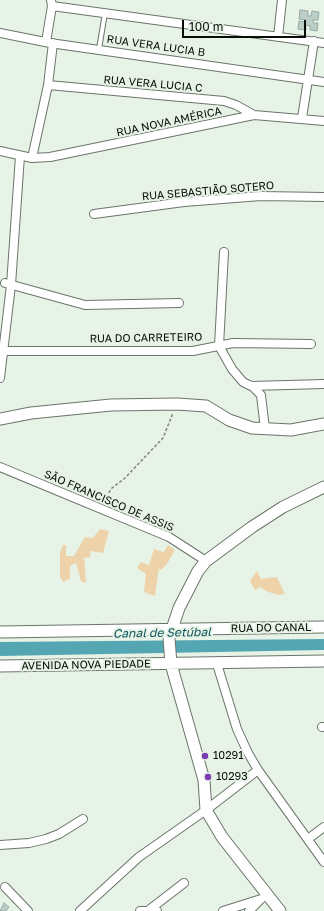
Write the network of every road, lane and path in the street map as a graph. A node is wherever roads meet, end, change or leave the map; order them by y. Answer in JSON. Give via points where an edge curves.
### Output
{"nodes":[{"id":1,"x":282,"y":0,"type":"edge"},
{"id":2,"x":51,"y":3,"type":"edge"},
{"id":3,"x":105,"y":14,"type":"junction"},
{"id":4,"x":0,"y":33,"type":"edge"},
{"id":5,"x":278,"y":37,"type":"junction"},
{"id":6,"x":314,"y":41,"type":"junction"},
{"id":7,"x":50,"y":42,"type":"junction"},
{"id":8,"x":324,"y":43,"type":"edge"},
{"id":9,"x":99,"y":49,"type":"junction"},
{"id":10,"x":309,"y":80,"type":"junction"},
{"id":11,"x":324,"y":82,"type":"edge"},
{"id":12,"x":48,"y":85,"type":"junction"},
{"id":13,"x":254,"y":115,"type":"junction"},
{"id":14,"x":302,"y":118,"type":"junction"},
{"id":15,"x":324,"y":121,"type":"edge"},
{"id":16,"x":0,"y":151,"type":"edge"},
{"id":17,"x":20,"y":156,"type":"junction"},
{"id":18,"x":32,"y":158,"type":"junction"},
{"id":19,"x":324,"y":197,"type":"edge"},
{"id":20,"x":94,"y":214,"type":"dead end"},
{"id":21,"x":224,"y":252,"type":"dead end"},
{"id":22,"x":5,"y":283,"type":"edge"},
{"id":23,"x":179,"y":303,"type":"dead end"},
{"id":24,"x":311,"y":344,"type":"dead end"},
{"id":25,"x":219,"y":346,"type":"junction"},
{"id":26,"x":4,"y":351,"type":"junction"},
{"id":27,"x":0,"y":378,"type":"edge"},
{"id":28,"x":324,"y":384,"type":"edge"},
{"id":29,"x":252,"y":386,"type":"junction"},
{"id":30,"x":177,"y":404,"type":"junction"},
{"id":31,"x":0,"y":419,"type":"edge"},
{"id":32,"x":324,"y":424,"type":"edge"},
{"id":33,"x":265,"y":429,"type":"junction"},
{"id":34,"x":0,"y":467,"type":"edge"},
{"id":35,"x":323,"y":490,"type":"edge"},
{"id":36,"x":99,"y":507,"type":"junction"},
{"id":37,"x":206,"y":561,"type":"junction"},
{"id":38,"x":324,"y":627,"type":"edge"},
{"id":39,"x":0,"y":632,"type":"edge"},
{"id":40,"x":169,"y":634,"type":"junction"},
{"id":41,"x":171,"y":659,"type":"junction"},
{"id":42,"x":324,"y":661,"type":"edge"},
{"id":43,"x":217,"y":664,"type":"junction"},
{"id":44,"x":0,"y":666,"type":"edge"},
{"id":45,"x":258,"y":770,"type":"junction"},
{"id":46,"x":206,"y":810,"type":"junction"},
{"id":47,"x":83,"y":819,"type":"dead end"},
{"id":48,"x":324,"y":827,"type":"edge"},
{"id":49,"x":308,"y":839,"type":"junction"},
{"id":50,"x":0,"y":844,"type":"edge"},
{"id":51,"x":324,"y":862,"type":"edge"},
{"id":52,"x":184,"y":882,"type":"dead end"},
{"id":53,"x":5,"y":887,"type":"dead end"},
{"id":54,"x":264,"y":897,"type":"junction"},
{"id":55,"x":144,"y":910,"type":"edge"},
{"id":56,"x":28,"y":911,"type":"edge"},
{"id":57,"x":80,"y":911,"type":"edge"},
{"id":58,"x":158,"y":911,"type":"edge"},
{"id":59,"x":223,"y":911,"type":"edge"},
{"id":60,"x":249,"y":911,"type":"edge"},
{"id":61,"x":280,"y":911,"type":"edge"}],
"edges":[{"from":1,"to":5,"type":"street"},
{"from":2,"to":3,"type":"street"},
{"from":2,"to":7,"type":"street"},
{"from":3,"to":5,"type":"street"},
{"from":3,"to":9,"type":"lane"},
{"from":4,"to":7,"type":"street","name":"RUA VERA LUCIA B"},
{"from":5,"to":6,"type":"street"},
{"from":6,"to":8,"type":"street"},
{"from":6,"to":10,"type":"street"},
{"from":7,"to":9,"type":"street","name":"RUA VERA LUCIA B"},
{"from":7,"to":12,"type":"street"},
{"from":9,"to":10,"type":"street","name":"RUA VERA LUCIA B"},
{"from":10,"to":11,"type":"street","name":"RUA VERA LUCIA B"},
{"from":10,"to":14,"type":"street"},
{"from":12,"to":13,"type":"street","name":"RUA VERA LUCIA C","via":[[224,101]]},
{"from":12,"to":18,"type":"street"},
{"from":13,"to":14,"type":"street","name":"RUA NOVA AMÉRICA"},
{"from":13,"to":18,"type":"street","name":"RUA NOVA AMÉRICA","via":[[60,156]]},
{"from":14,"to":15,"type":"street","name":"RUA NOVA AMÉRICA"},
{"from":16,"to":17,"type":"street","name":"RUA NOVA AMÉRICA"},
{"from":17,"to":18,"type":"street","name":"RUA NOVA AMÉRICA"},
{"from":17,"to":22,"type":"street"},
{"from":19,"to":20,"type":"street","name":"RUA SEBASTIÃO SOTERO","via":[[284,195],[184,202]]},
{"from":21,"to":25,"type":"street"},
{"from":22,"to":23,"type":"street","via":[[85,305]]},
{"from":22,"to":26,"type":"street"},
{"from":24,"to":25,"type":"street","name":"RUA DO CARRETEIRO","via":[[236,343]]},
{"from":25,"to":26,"type":"street","name":"RUA DO CARRETEIRO","via":[[193,351]]},
{"from":25,"to":29,"type":"street","via":[[241,381]]},
{"from":26,"to":27,"type":"street"},
{"from":28,"to":29,"type":"street"},
{"from":29,"to":33,"type":"street","via":[[261,395]]},
{"from":30,"to":31,"type":"street","via":[[111,405],[31,413]]},
{"from":30,"to":33,"type":"street","via":[[206,406],[240,425]]},
{"from":30,"to":36,"type":"path","via":[[163,438],[112,488]]},
{"from":32,"to":33,"type":"street","via":[[291,430]]},
{"from":34,"to":36,"type":"street","name":"SÃO FRANCISCO DE ASSIS"},
{"from":35,"to":37,"type":"street","via":[[283,507],[252,526]]},
{"from":36,"to":37,"type":"street","name":"SÃO FRANCISCO DE ASSIS","via":[[169,537]]},
{"from":37,"to":40,"type":"street","via":[[188,589]]},
{"from":38,"to":40,"type":"street","name":"RUA DO CANAL"},
{"from":39,"to":40,"type":"street"},
{"from":40,"to":41,"type":"street"},
{"from":41,"to":43,"type":"street"},
{"from":41,"to":44,"type":"street","name":"AVENIDA NOVA PIEDADE"},
{"from":41,"to":46,"type":"street","via":[[204,780]]},
{"from":42,"to":43,"type":"street"},
{"from":43,"to":45,"type":"street","via":[[237,729]]},
{"from":45,"to":46,"type":"street"},
{"from":45,"to":49,"type":"street"},
{"from":46,"to":54,"type":"street"},
{"from":46,"to":57,"type":"street","via":[[139,857]]},
{"from":47,"to":50,"type":"street","via":[[46,839],[29,843]]},
{"from":48,"to":49,"type":"street"},
{"from":49,"to":51,"type":"street"},
{"from":52,"to":55,"type":"street"},
{"from":53,"to":56,"type":"street"},
{"from":54,"to":59,"type":"street"},
{"from":54,"to":60,"type":"street"},
{"from":54,"to":61,"type":"street"},
{"from":55,"to":58,"type":"street"}]}
